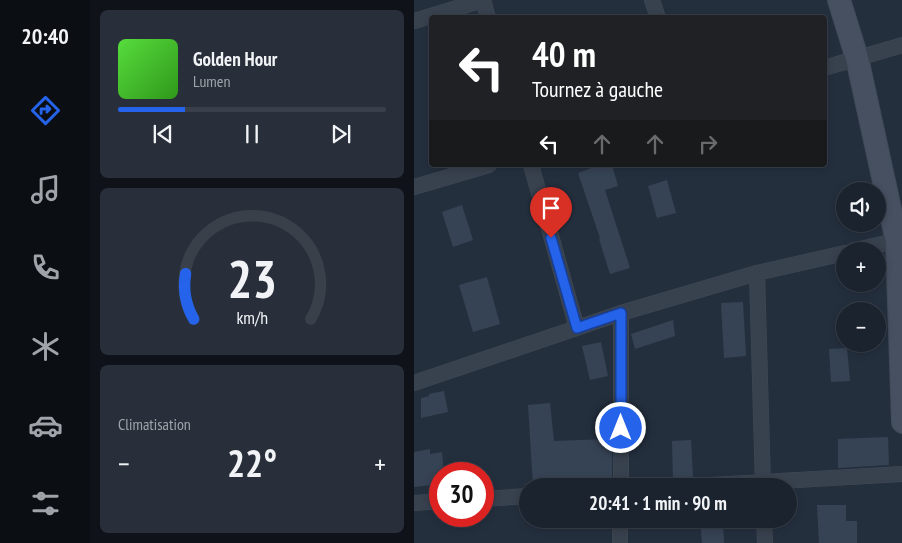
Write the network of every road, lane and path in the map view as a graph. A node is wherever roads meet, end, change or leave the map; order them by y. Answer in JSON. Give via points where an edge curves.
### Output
{"nodes":[{"id":1,"x":483,"y":0,"type":"edge"},
{"id":2,"x":652,"y":0,"type":"edge"},
{"id":3,"x":839,"y":0,"type":"edge"},
{"id":4,"x":434,"y":15,"type":"edge"},
{"id":5,"x":487,"y":15,"type":"edge"},
{"id":6,"x":657,"y":15,"type":"edge"},
{"id":7,"x":429,"y":16,"type":"edge"},
{"id":8,"x":414,"y":21,"type":"edge"},
{"id":9,"x":902,"y":45,"type":"edge"},
{"id":10,"x":857,"y":58,"type":"junction"},
{"id":11,"x":827,"y":67,"type":"edge"},
{"id":12,"x":482,"y":167,"type":"edge"},
{"id":13,"x":531,"y":167,"type":"edge"},
{"id":14,"x":414,"y":187,"type":"edge"},
{"id":15,"x":900,"y":240,"type":"edge"},
{"id":16,"x":886,"y":243,"type":"edge"},
{"id":17,"x":836,"y":255,"type":"edge"},
{"id":18,"x":757,"y":274,"type":"junction"},
{"id":19,"x":621,"y":313,"type":"junction"},
{"id":20,"x":577,"y":328,"type":"junction"},
{"id":21,"x":414,"y":383,"type":"edge"},
{"id":22,"x":902,"y":422,"type":"edge"},
{"id":23,"x":902,"y":474,"type":"edge"},
{"id":24,"x":621,"y":478,"type":"edge"},
{"id":25,"x":763,"y":478,"type":"edge"},
{"id":26,"x":797,"y":482,"type":"edge"},
{"id":27,"x":519,"y":497,"type":"edge"},
{"id":28,"x":494,"y":498,"type":"edge"},
{"id":29,"x":429,"y":502,"type":"edge"},
{"id":30,"x":414,"y":503,"type":"edge"},
{"id":31,"x":620,"y":528,"type":"edge"},
{"id":32,"x":764,"y":528,"type":"edge"},
{"id":33,"x":620,"y":543,"type":"edge"},
{"id":34,"x":765,"y":543,"type":"edge"}],
"edges":[{"from":1,"to":4,"type":"street"},
{"from":1,"to":5,"type":"street"},
{"from":2,"to":6,"type":"street"},
{"from":3,"to":10,"type":"main road"},
{"from":7,"to":8,"type":"street"},
{"from":9,"to":10,"type":"street"},
{"from":10,"to":11,"type":"street"},
{"from":10,"to":15,"type":"main road"},
{"from":12,"to":14,"type":"street"},
{"from":13,"to":20,"type":"street"},
{"from":15,"to":16,"type":"street"},
{"from":15,"to":22,"type":"main road"},
{"from":17,"to":18,"type":"street"},
{"from":18,"to":19,"type":"street"},
{"from":18,"to":25,"type":"street"},
{"from":19,"to":20,"type":"street"},
{"from":19,"to":24,"type":"street"},
{"from":20,"to":21,"type":"street"},
{"from":23,"to":26,"type":"street"},
{"from":27,"to":28,"type":"street"},
{"from":29,"to":30,"type":"street"},
{"from":31,"to":33,"type":"street"},
{"from":32,"to":34,"type":"street"}]}
